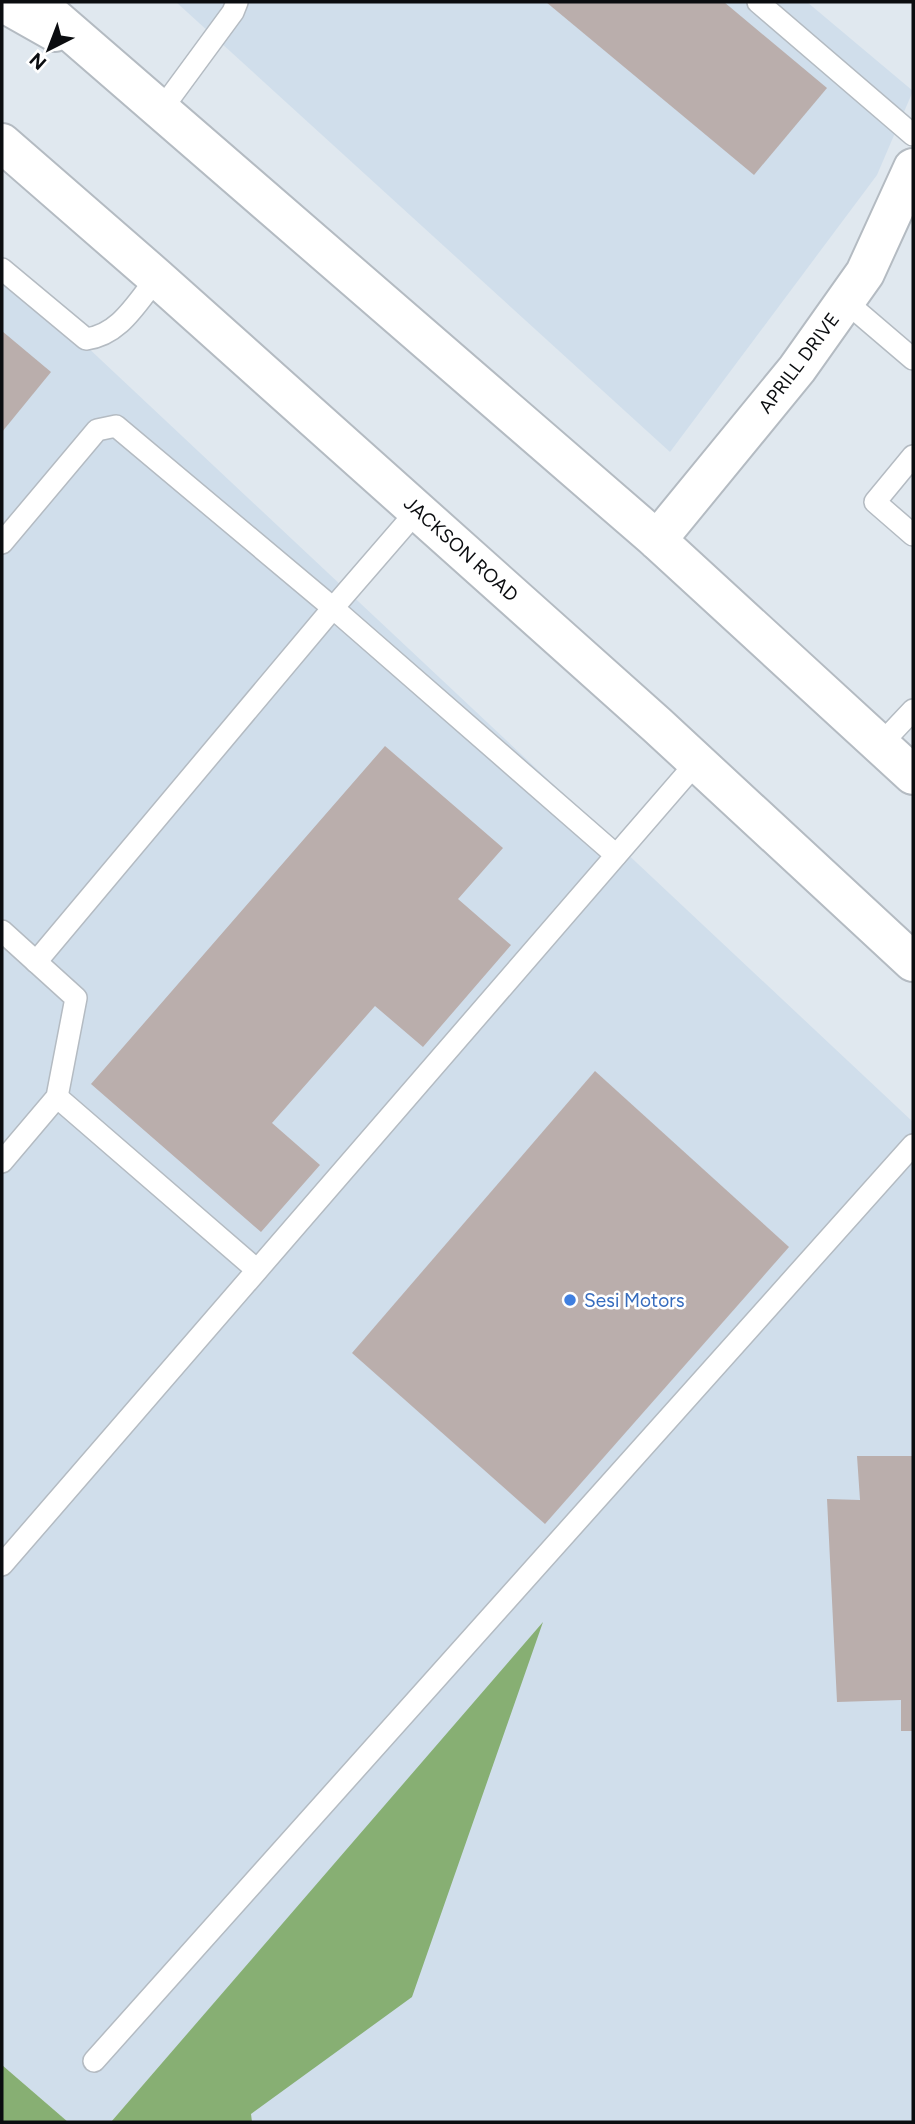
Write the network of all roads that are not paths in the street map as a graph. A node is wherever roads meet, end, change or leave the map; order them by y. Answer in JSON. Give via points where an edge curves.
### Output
{"nodes":[{"id":1,"x":2,"y":2,"type":"edge"},
{"id":2,"x":36,"y":2,"type":"edge"},
{"id":3,"x":237,"y":2,"type":"edge"},
{"id":4,"x":758,"y":2,"type":"edge"},
{"id":5,"x":99,"y":57,"type":"junction"},
{"id":6,"x":160,"y":110,"type":"junction"},
{"id":7,"x":913,"y":135,"type":"edge"},
{"id":8,"x":2,"y":144,"type":"edge"},
{"id":9,"x":913,"y":168,"type":"edge"},
{"id":10,"x":2,"y":269,"type":"edge"},
{"id":11,"x":157,"y":278,"type":"junction"},
{"id":12,"x":845,"y":301,"type":"junction"},
{"id":13,"x":913,"y":359,"type":"edge"},
{"id":14,"x":913,"y":456,"type":"edge"},
{"id":15,"x":417,"y":511,"type":"junction"},
{"id":16,"x":913,"y":535,"type":"edge"},
{"id":17,"x":657,"y":540,"type":"junction"},
{"id":18,"x":2,"y":543,"type":"edge"},
{"id":19,"x":333,"y":608,"type":"junction"},
{"id":20,"x":913,"y":710,"type":"edge"},
{"id":21,"x":880,"y":745,"type":"junction"},
{"id":22,"x":697,"y":762,"type":"junction"},
{"id":23,"x":913,"y":775,"type":"edge"},
{"id":24,"x":616,"y":855,"type":"junction"},
{"id":25,"x":2,"y":931,"type":"edge"},
{"id":26,"x":36,"y":962,"type":"junction"},
{"id":27,"x":913,"y":962,"type":"edge"},
{"id":28,"x":57,"y":1097,"type":"junction"},
{"id":29,"x":913,"y":1145,"type":"edge"},
{"id":30,"x":2,"y":1161,"type":"edge"},
{"id":31,"x":257,"y":1270,"type":"junction"},
{"id":32,"x":2,"y":1565,"type":"edge"},
{"id":33,"x":94,"y":2061,"type":"dead end"}],
"edges":[{"from":1,"to":5,"type":"main road"},
{"from":2,"to":5,"type":"main road"},
{"from":3,"to":6,"type":"lane"},
{"from":4,"to":7,"type":"lane"},
{"from":5,"to":6,"type":"main road"},
{"from":6,"to":17,"type":"main road"},
{"from":8,"to":11,"type":"main road","name":"JACKSON ROAD"},
{"from":9,"to":12,"type":"main road","name":"APRILL DRIVE","via":[[865,273]]},
{"from":10,"to":11,"type":"lane","via":[[86,339],[103,337],[118,326]]},
{"from":11,"to":15,"type":"main road","name":"JACKSON ROAD"},
{"from":12,"to":13,"type":"lane"},
{"from":12,"to":17,"type":"main road","name":"APRILL DRIVE","via":[[797,369]]},
{"from":14,"to":16,"type":"lane","via":[[875,502]]},
{"from":15,"to":19,"type":"lane"},
{"from":15,"to":22,"type":"main road","name":"JACKSON ROAD"},
{"from":17,"to":21,"type":"main road"},
{"from":18,"to":19,"type":"lane","via":[[97,430],[116,426]]},
{"from":19,"to":24,"type":"lane"},
{"from":19,"to":26,"type":"lane"},
{"from":20,"to":21,"type":"lane"},
{"from":21,"to":23,"type":"main road"},
{"from":22,"to":24,"type":"lane"},
{"from":22,"to":27,"type":"main road","name":"JACKSON ROAD"},
{"from":24,"to":31,"type":"lane"},
{"from":25,"to":26,"type":"lane"},
{"from":26,"to":28,"type":"lane","via":[[76,999]]},
{"from":28,"to":30,"type":"lane"},
{"from":28,"to":31,"type":"lane"},
{"from":29,"to":33,"type":"lane"},
{"from":31,"to":32,"type":"lane"}]}
